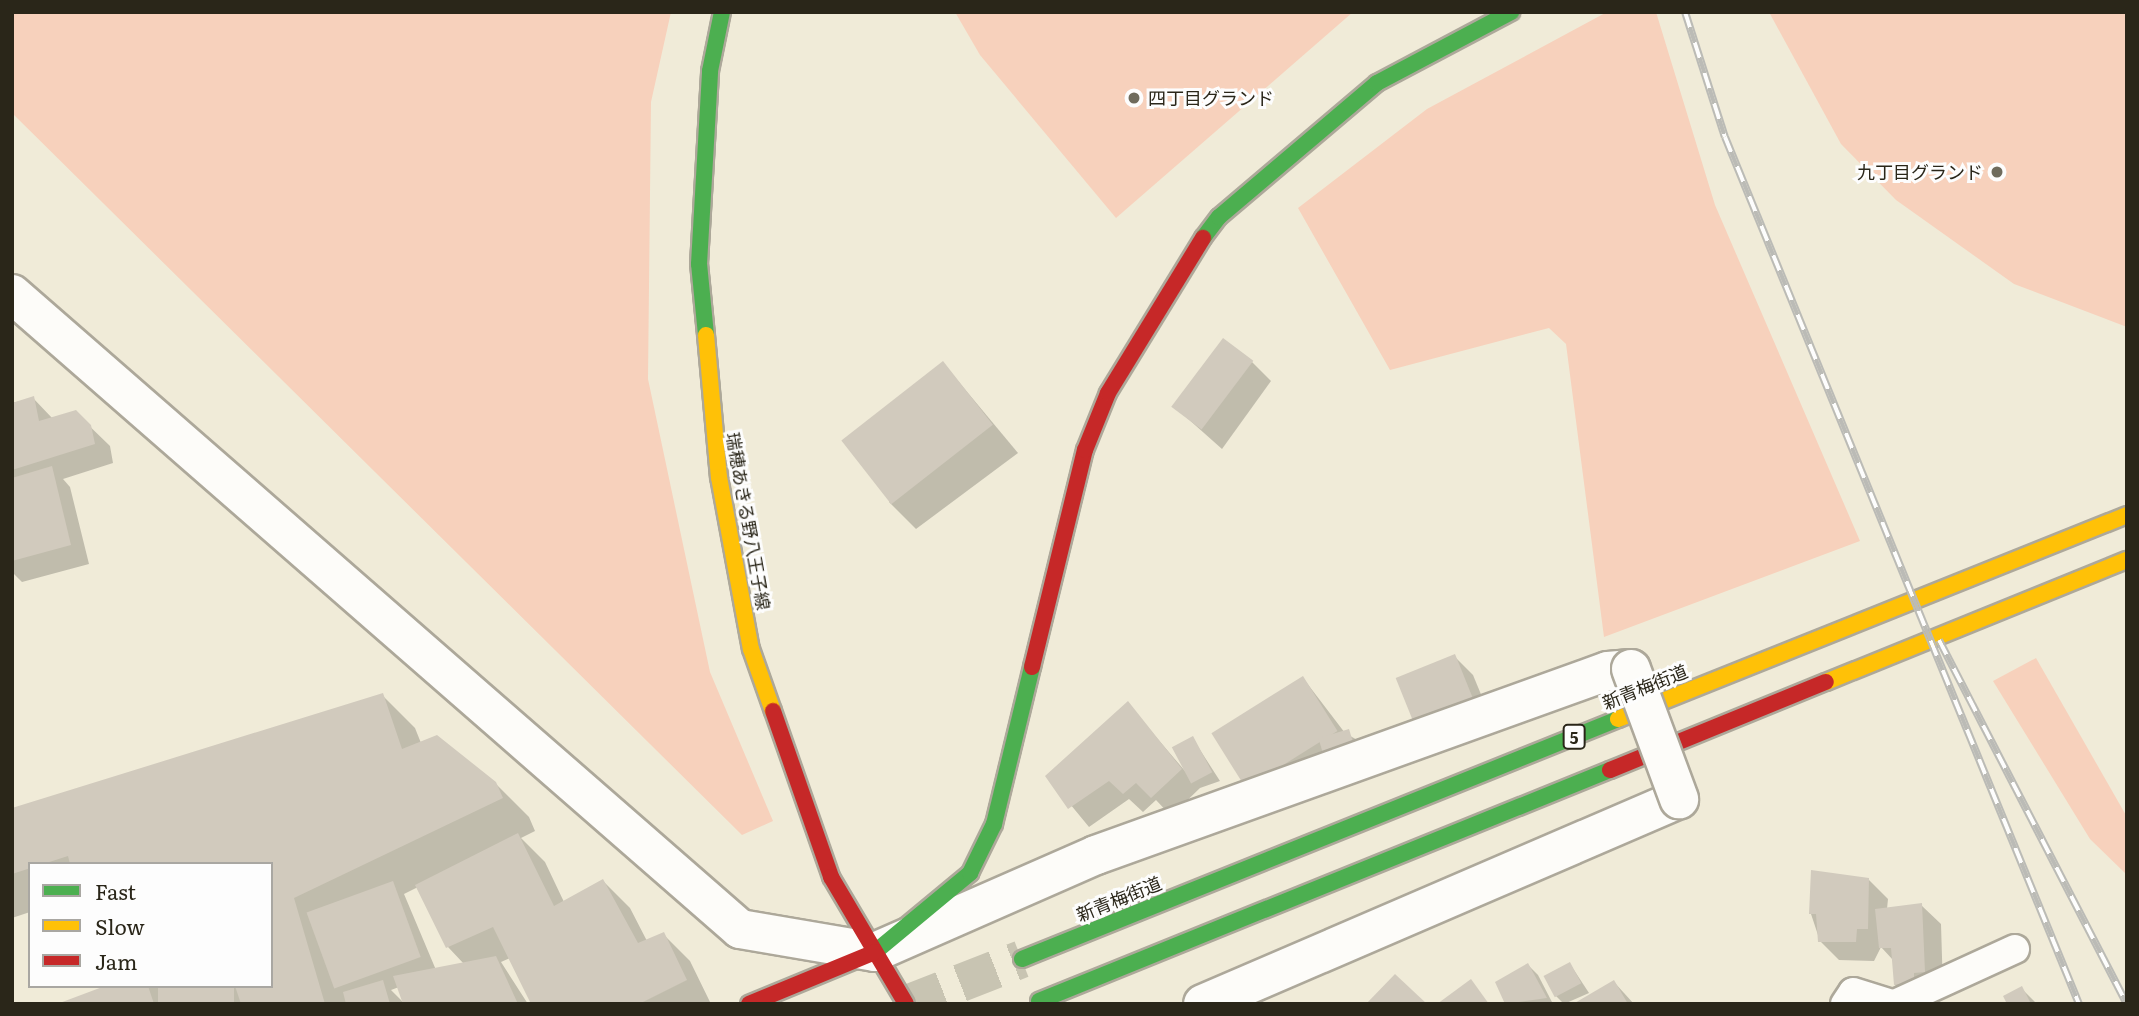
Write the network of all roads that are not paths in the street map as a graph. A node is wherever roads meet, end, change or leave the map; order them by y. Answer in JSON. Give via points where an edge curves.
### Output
{"nodes":[{"id":1,"x":722,"y":12,"type":"edge"},
{"id":2,"x":1511,"y":12,"type":"edge"},
{"id":3,"x":12,"y":294,"type":"edge"},
{"id":4,"x":2127,"y":514,"type":"edge"},
{"id":5,"x":2127,"y":560,"type":"edge"},
{"id":6,"x":2015,"y":949,"type":"dead end"},
{"id":7,"x":875,"y":952,"type":"junction"},
{"id":8,"x":1022,"y":959,"type":"tunnel mouth"},
{"id":9,"x":1223,"y":1000,"type":"edge"},
{"id":10,"x":1039,"y":1001,"type":"dead end"},
{"id":11,"x":749,"y":1004,"type":"edge"},
{"id":12,"x":906,"y":1004,"type":"edge"},
{"id":13,"x":1845,"y":1004,"type":"edge"},
{"id":14,"x":1893,"y":1004,"type":"edge"}],
"edges":[{"from":1,"to":7,"type":"main road","name":"瑞穂あきる野八王子線","via":[[709,84],[699,264],[719,477],[751,649],[831,877]]},
{"from":2,"to":7,"type":"main road","via":[[1377,83],[1329,119],[1219,217],[1174,276],[1113,382],[1085,450],[994,824],[970,873]]},
{"from":3,"to":7,"type":"street","via":[[740,929]]},
{"from":4,"to":8,"type":"main road","name":"新青梅街道","number":"5"},
{"from":5,"to":10,"type":"main road"},
{"from":6,"to":14,"type":"lane"},
{"from":7,"to":9,"type":"street","bridge":true,"via":[[1096,855],[1608,671],[1631,669],[1679,799]]},
{"from":7,"to":11,"type":"main road"},
{"from":7,"to":12,"type":"main road","name":"瑞穂あきる野八王子線"},
{"from":13,"to":14,"type":"lane","via":[[1853,992]]}]}
